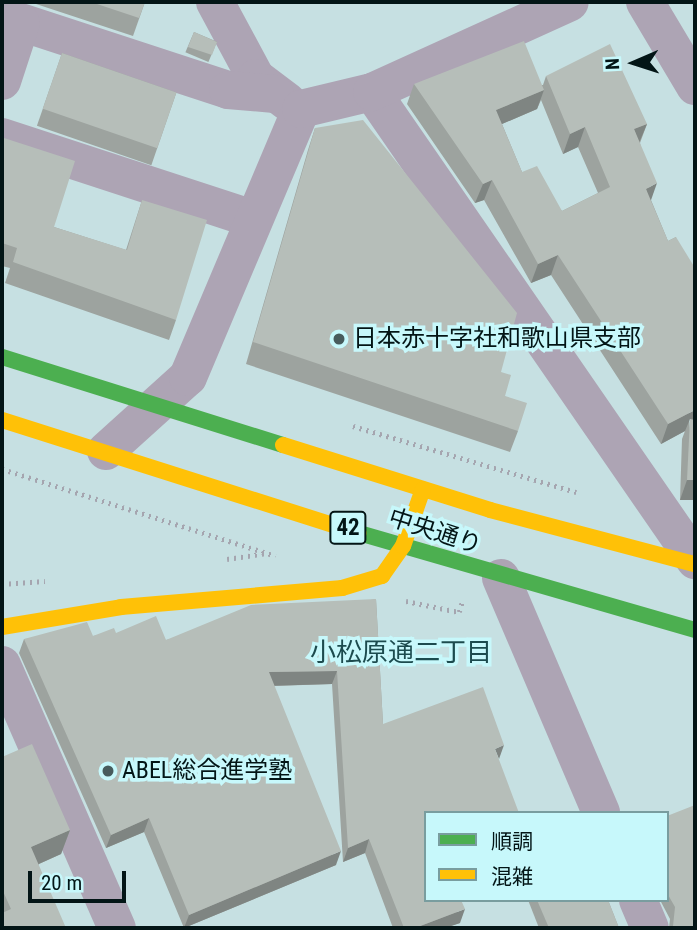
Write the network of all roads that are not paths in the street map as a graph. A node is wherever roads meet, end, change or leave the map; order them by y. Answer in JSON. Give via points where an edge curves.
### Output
{"nodes":[{"id":1,"x":215,"y":2,"type":"edge"},
{"id":2,"x":570,"y":2,"type":"edge"},
{"id":3,"x":645,"y":2,"type":"edge"},
{"id":4,"x":11,"y":19,"type":"edge"},
{"id":5,"x":2,"y":81,"type":"edge"},
{"id":6,"x":695,"y":86,"type":"edge"},
{"id":7,"x":372,"y":92,"type":"junction"},
{"id":8,"x":288,"y":102,"type":"junction"},
{"id":9,"x":2,"y":137,"type":"edge"},
{"id":10,"x":253,"y":219,"type":"junction"},
{"id":11,"x":2,"y":357,"type":"edge"},
{"id":12,"x":154,"y":403,"type":"junction"},
{"id":13,"x":2,"y":420,"type":"edge"},
{"id":14,"x":106,"y":451,"type":"junction"},
{"id":15,"x":423,"y":489,"type":"junction"},
{"id":16,"x":403,"y":546,"type":"junction"},
{"id":17,"x":695,"y":562,"type":"edge"},
{"id":18,"x":501,"y":578,"type":"junction"},
{"id":19,"x":2,"y":627,"type":"edge"},
{"id":20,"x":695,"y":630,"type":"edge"},
{"id":21,"x":2,"y":665,"type":"edge"},
{"id":22,"x":600,"y":811,"type":"edge"},
{"id":23,"x":639,"y":902,"type":"edge"},
{"id":24,"x":117,"y":928,"type":"edge"},
{"id":25,"x":650,"y":928,"type":"edge"}],
"edges":[{"from":1,"to":8,"type":"street","via":[[256,78]]},
{"from":2,"to":7,"type":"street"},
{"from":3,"to":6,"type":"street"},
{"from":4,"to":5,"type":"street"},
{"from":4,"to":8,"type":"street","via":[[228,90]]},
{"from":7,"to":8,"type":"street"},
{"from":7,"to":17,"type":"street"},
{"from":8,"to":10,"type":"street"},
{"from":9,"to":10,"type":"street"},
{"from":10,"to":12,"type":"street","via":[[188,377]]},
{"from":11,"to":12,"type":"main road","name":"中央通り","number":"42"},
{"from":12,"to":14,"type":"street"},
{"from":12,"to":15,"type":"main road","name":"中央通り","number":"42"},
{"from":13,"to":14,"type":"main road","name":"中央通り","number":"42"},
{"from":14,"to":16,"type":"main road","name":"中央通り","number":"42"},
{"from":15,"to":16,"type":"main road"},
{"from":15,"to":17,"type":"main road","name":"中央通り","number":"42"},
{"from":16,"to":18,"type":"main road","name":"中央通り","number":"42"},
{"from":16,"to":19,"type":"main road","via":[[382,576],[342,588],[121,607]]},
{"from":18,"to":20,"type":"main road","name":"中央通り","number":"42"},
{"from":18,"to":22,"type":"street"},
{"from":21,"to":24,"type":"street"},
{"from":23,"to":25,"type":"street"}]}
